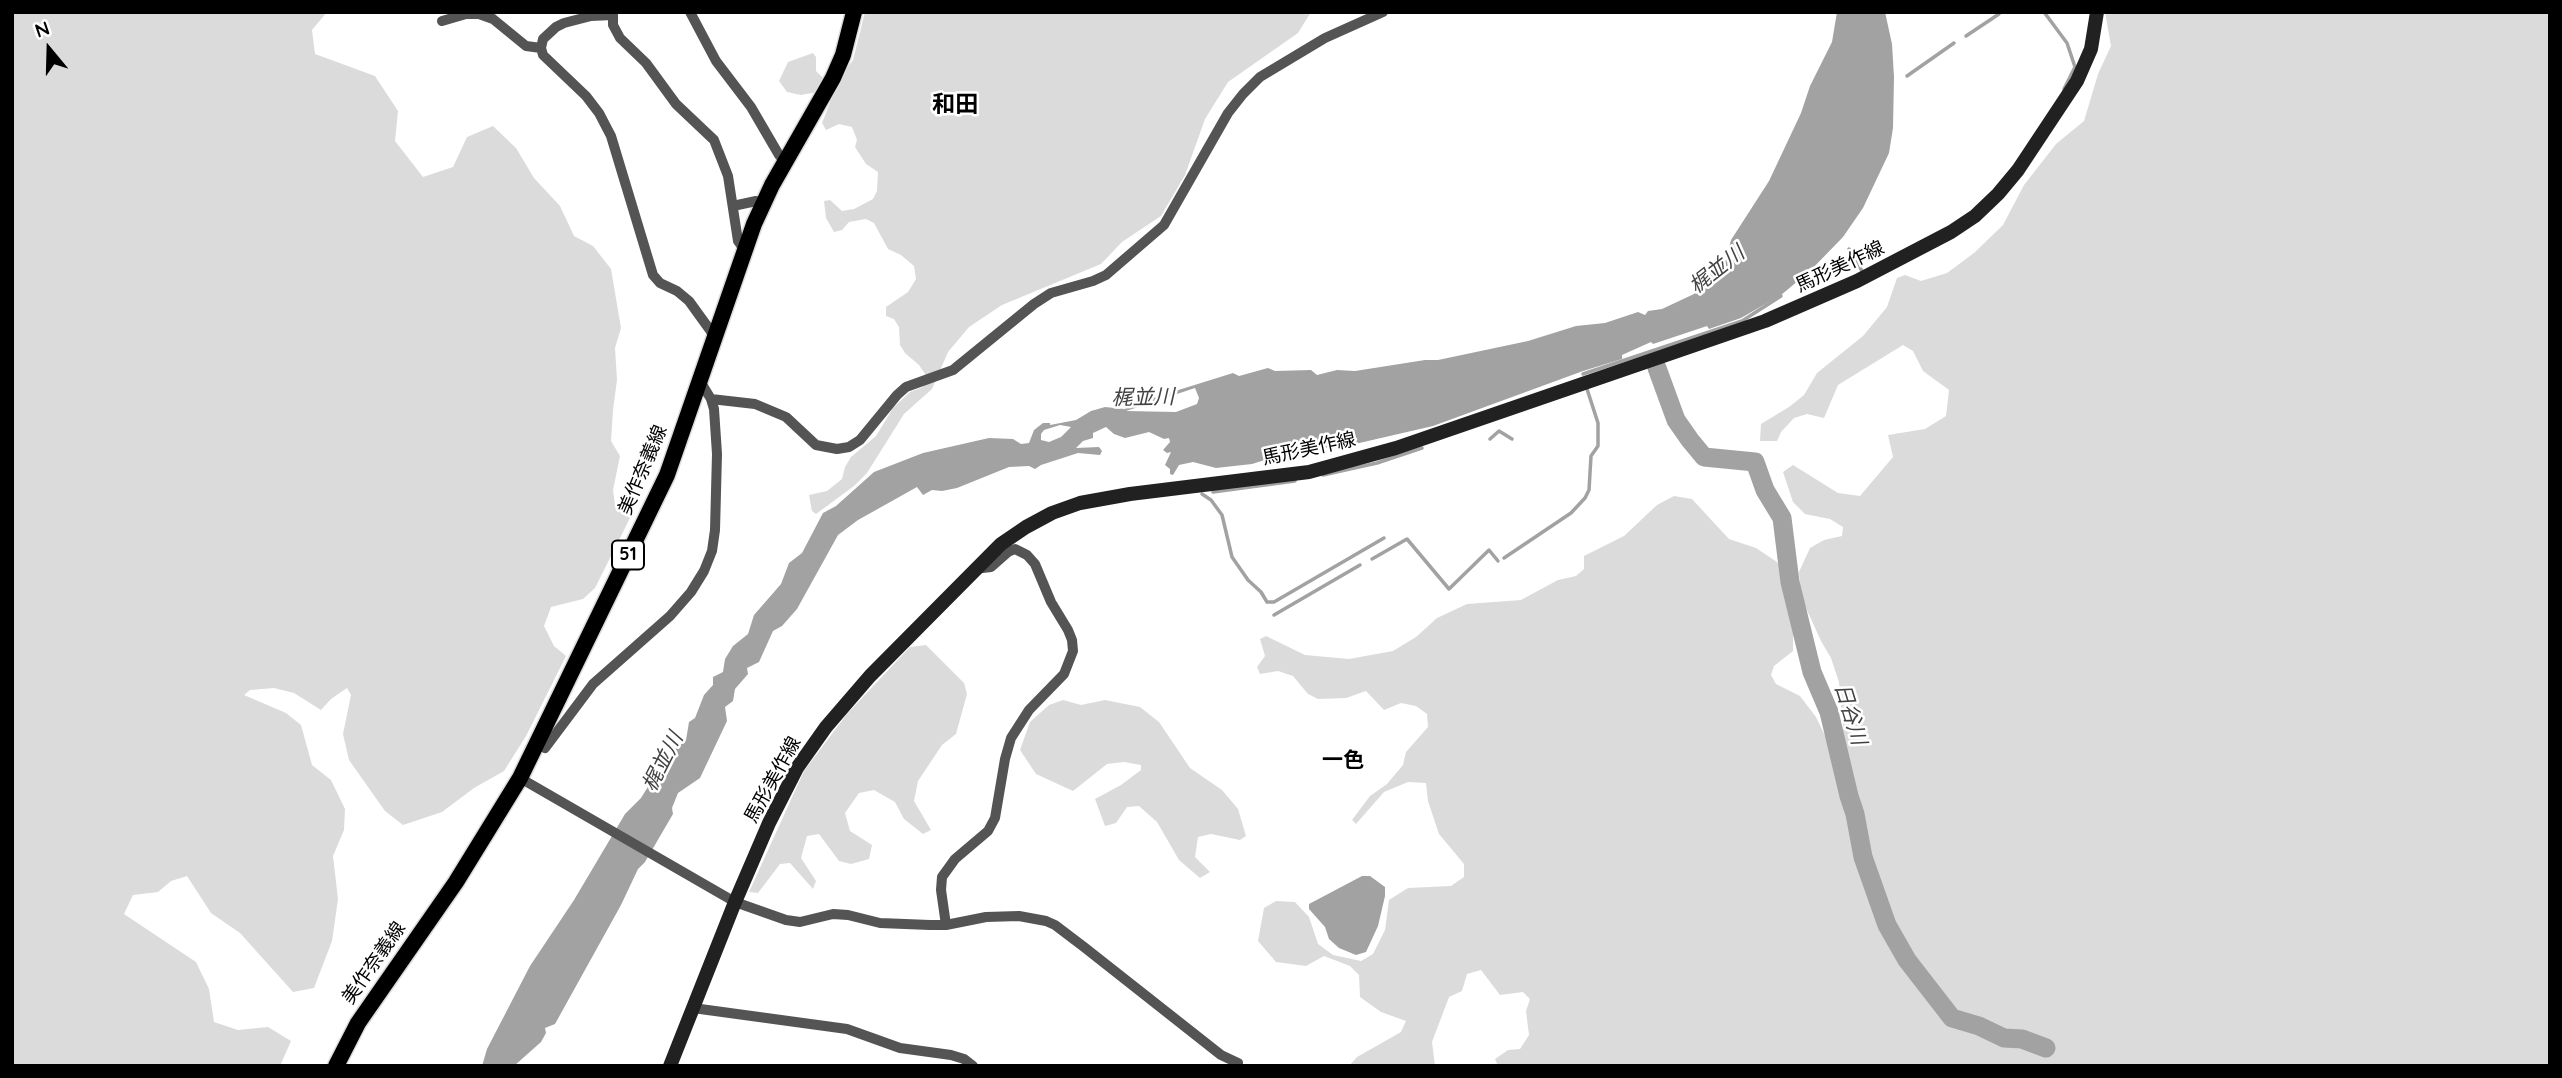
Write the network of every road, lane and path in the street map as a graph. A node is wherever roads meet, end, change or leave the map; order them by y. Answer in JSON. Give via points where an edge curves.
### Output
{"nodes":[{"id":1,"x":690,"y":12,"type":"edge"},
{"id":2,"x":854,"y":12,"type":"edge"},
{"id":3,"x":1383,"y":12,"type":"edge"},
{"id":4,"x":2097,"y":12,"type":"edge"},
{"id":5,"x":613,"y":14,"type":"edge"},
{"id":6,"x":442,"y":21,"type":"dead end"},
{"id":7,"x":541,"y":48,"type":"junction"},
{"id":8,"x":786,"y":162,"type":"junction"},
{"id":9,"x":763,"y":204,"type":"junction"},
{"id":10,"x":733,"y":206,"type":"junction"},
{"id":11,"x":744,"y":249,"type":"junction"},
{"id":12,"x":715,"y":337,"type":"junction"},
{"id":13,"x":700,"y":381,"type":"junction"},
{"id":14,"x":711,"y":399,"type":"junction"},
{"id":15,"x":974,"y":569,"type":"junction"},
{"id":16,"x":537,"y":743,"type":"junction"},
{"id":17,"x":520,"y":778,"type":"junction"},
{"id":18,"x":735,"y":902,"type":"junction"},
{"id":19,"x":946,"y":925,"type":"junction"},
{"id":20,"x":693,"y":1009,"type":"junction"},
{"id":21,"x":336,"y":1066,"type":"edge"},
{"id":22,"x":670,"y":1066,"type":"edge"},
{"id":23,"x":973,"y":1066,"type":"edge"},
{"id":24,"x":1237,"y":1066,"type":"edge"}],
"edges":[{"from":1,"to":8,"type":"street","via":[[716,61]]},
{"from":2,"to":8,"type":"main road","name":"美作奈義線","number":"51","via":[[843,55]]},
{"from":3,"to":14,"type":"street","via":[[1325,37],[1260,77],[1242,94],[1164,225],[1106,275],[1051,293],[953,370],[906,387],[849,447],[816,445],[786,417],[755,404]]},
{"from":4,"to":15,"type":"main road","name":"馬形美作線","via":[[2091,49],[2077,81],[1998,194],[1951,232],[1869,275],[1765,321],[1347,463],[1261,480],[1080,503],[1026,527]]},
{"from":5,"to":7,"type":"street","via":[[564,23],[543,39]]},
{"from":5,"to":10,"type":"street","via":[[620,38],[646,63],[676,104],[714,140]]},
{"from":6,"to":7,"type":"street","via":[[479,14],[493,19],[526,46]]},
{"from":7,"to":12,"type":"street","via":[[586,96],[611,136],[653,275],[689,301]]},
{"from":8,"to":9,"type":"main road","name":"美作奈義線","number":"51"},
{"from":9,"to":10,"type":"street"},
{"from":9,"to":11,"type":"main road","name":"美作奈義線","number":"51"},
{"from":10,"to":11,"type":"street","via":[[738,241]]},
{"from":11,"to":12,"type":"main road","name":"美作奈義線","number":"51"},
{"from":12,"to":13,"type":"main road","name":"美作奈義線","number":"51"},
{"from":13,"to":14,"type":"street"},
{"from":13,"to":16,"type":"main road","name":"美作奈義線","number":"51","via":[[667,475]]},
{"from":14,"to":16,"type":"street","via":[[717,454],[715,530],[704,571],[670,617],[593,684],[545,748]]},
{"from":15,"to":18,"type":"main road","name":"馬形美作線","via":[[826,727],[797,768]]},
{"from":15,"to":19,"type":"street","via":[[990,567],[1015,549],[1027,555],[1068,630],[1073,651],[1064,674],[1029,710],[1011,738],[995,818],[988,831],[955,859],[942,877]]},
{"from":16,"to":17,"type":"main road","name":"美作奈義線","number":"51"},
{"from":17,"to":18,"type":"street"},
{"from":17,"to":21,"type":"main road","name":"美作奈義線","number":"51","via":[[358,1023]]},
{"from":18,"to":19,"type":"street","via":[[800,922],[833,914],[880,923]]},
{"from":18,"to":20,"type":"main road","name":"馬形美作線"},
{"from":19,"to":24,"type":"street","via":[[1030,916],[1055,925]]},
{"from":20,"to":22,"type":"main road","name":"馬形美作線"},
{"from":20,"to":23,"type":"street","via":[[847,1029],[900,1048],[951,1055]]}]}
